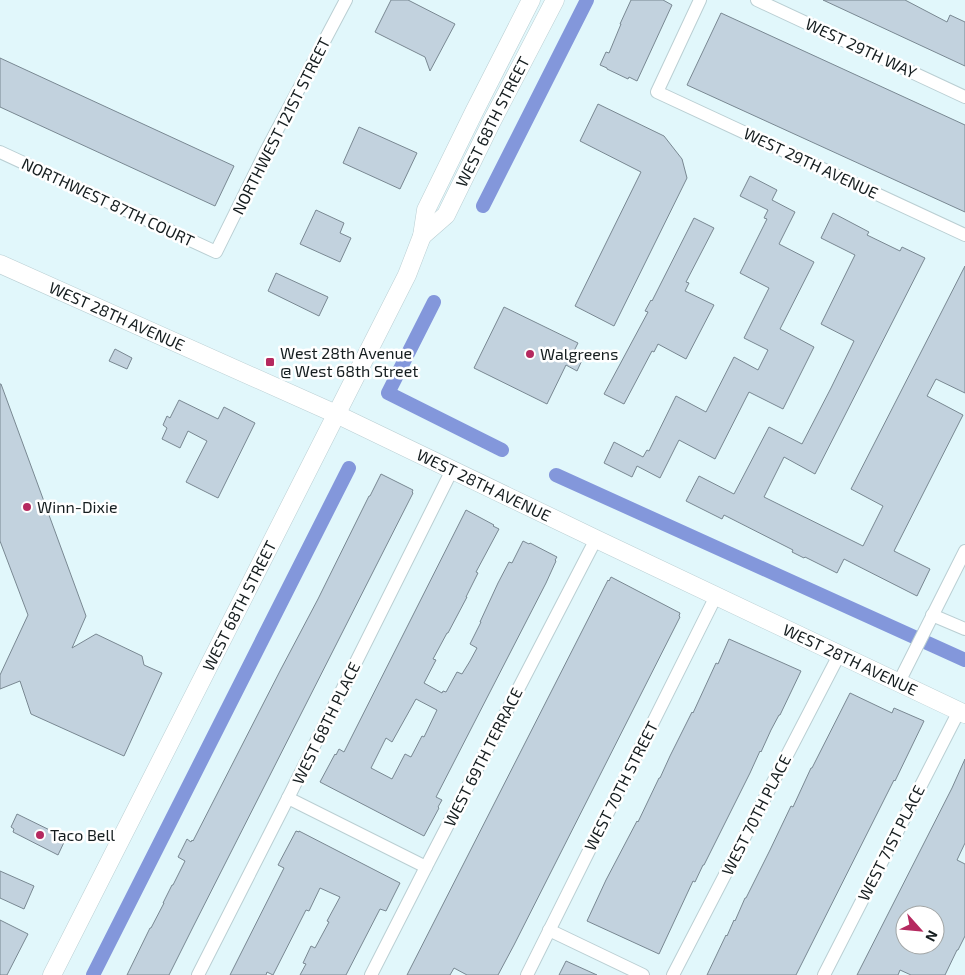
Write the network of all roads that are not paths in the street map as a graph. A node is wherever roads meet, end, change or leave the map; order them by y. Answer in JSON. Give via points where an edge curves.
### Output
{"nodes":[{"id":1,"x":346,"y":0,"type":"edge"},
{"id":2,"x":532,"y":0,"type":"edge"},
{"id":3,"x":554,"y":0,"type":"edge"},
{"id":4,"x":700,"y":0,"type":"edge"},
{"id":5,"x":757,"y":0,"type":"edge"},
{"id":6,"x":965,"y":96,"type":"edge"},
{"id":7,"x":0,"y":152,"type":"edge"},
{"id":8,"x":965,"y":235,"type":"edge"},
{"id":9,"x":422,"y":236,"type":"junction"},
{"id":10,"x":216,"y":252,"type":"joint"},
{"id":11,"x":0,"y":264,"type":"edge"},
{"id":12,"x":336,"y":414,"type":"junction"},
{"id":13,"x":452,"y":470,"type":"junction"},
{"id":14,"x":596,"y":539,"type":"junction"},
{"id":15,"x":965,"y":550,"type":"edge"},
{"id":16,"x":716,"y":596,"type":"junction"},
{"id":17,"x":932,"y":615,"type":"junction"},
{"id":18,"x":965,"y":629,"type":"edge"},
{"id":19,"x":839,"y":655,"type":"junction"},
{"id":20,"x":899,"y":682,"type":"junction"},
{"id":21,"x":962,"y":713,"type":"edge"},
{"id":22,"x":288,"y":798,"type":"junction"},
{"id":23,"x":426,"y":867,"type":"junction"},
{"id":24,"x":549,"y":930,"type":"junction"},
{"id":25,"x":52,"y":975,"type":"edge"},
{"id":26,"x":198,"y":975,"type":"edge"},
{"id":27,"x":371,"y":975,"type":"edge"},
{"id":28,"x":526,"y":975,"type":"edge"},
{"id":29,"x":643,"y":975,"type":"edge"},
{"id":30,"x":673,"y":975,"type":"edge"},
{"id":31,"x":824,"y":975,"type":"edge"}],
"edges":[{"from":1,"to":10,"type":"street","name":"NORTHWEST 121ST STREET"},
{"from":2,"to":9,"type":"main road","name":"WEST 68TH STREET","via":[[426,210]]},
{"from":3,"to":9,"type":"main road","name":"WEST 68TH STREET","via":[[446,215]]},
{"from":4,"to":8,"type":"street","name":"WEST 29TH AVENUE","via":[[658,92]]},
{"from":5,"to":6,"type":"street","name":"WEST 29TH WAY"},
{"from":7,"to":10,"type":"street","name":"NORTHWEST 87TH COURT"},
{"from":9,"to":12,"type":"main road","name":"WEST 68TH STREET","via":[[407,275]]},
{"from":11,"to":12,"type":"main road","name":"WEST 28TH AVENUE"},
{"from":12,"to":13,"type":"main road","name":"WEST 28TH AVENUE"},
{"from":12,"to":25,"type":"main road","name":"WEST 68TH STREET"},
{"from":13,"to":14,"type":"main road","name":"WEST 28TH AVENUE"},
{"from":13,"to":22,"type":"street","name":"WEST 68TH PLACE"},
{"from":14,"to":16,"type":"main road","name":"WEST 28TH AVENUE"},
{"from":14,"to":23,"type":"street","name":"WEST 69TH TERRACE"},
{"from":15,"to":17,"type":"street"},
{"from":16,"to":19,"type":"main road","name":"WEST 28TH AVENUE"},
{"from":16,"to":24,"type":"street","name":"WEST 70TH STREET"},
{"from":17,"to":18,"type":"street"},
{"from":17,"to":20,"type":"street"},
{"from":19,"to":20,"type":"main road","name":"WEST 28TH AVENUE"},
{"from":19,"to":30,"type":"street","name":"WEST 70TH PLACE"},
{"from":20,"to":21,"type":"main road","name":"WEST 28TH AVENUE"},
{"from":21,"to":31,"type":"street","name":"WEST 71ST PLACE"},
{"from":22,"to":23,"type":"street"},
{"from":22,"to":26,"type":"street","name":"WEST 68TH PLACE"},
{"from":23,"to":27,"type":"street","name":"WEST 69TH TERRACE"},
{"from":24,"to":28,"type":"street","name":"WEST 70TH STREET"},
{"from":24,"to":29,"type":"street"}]}
